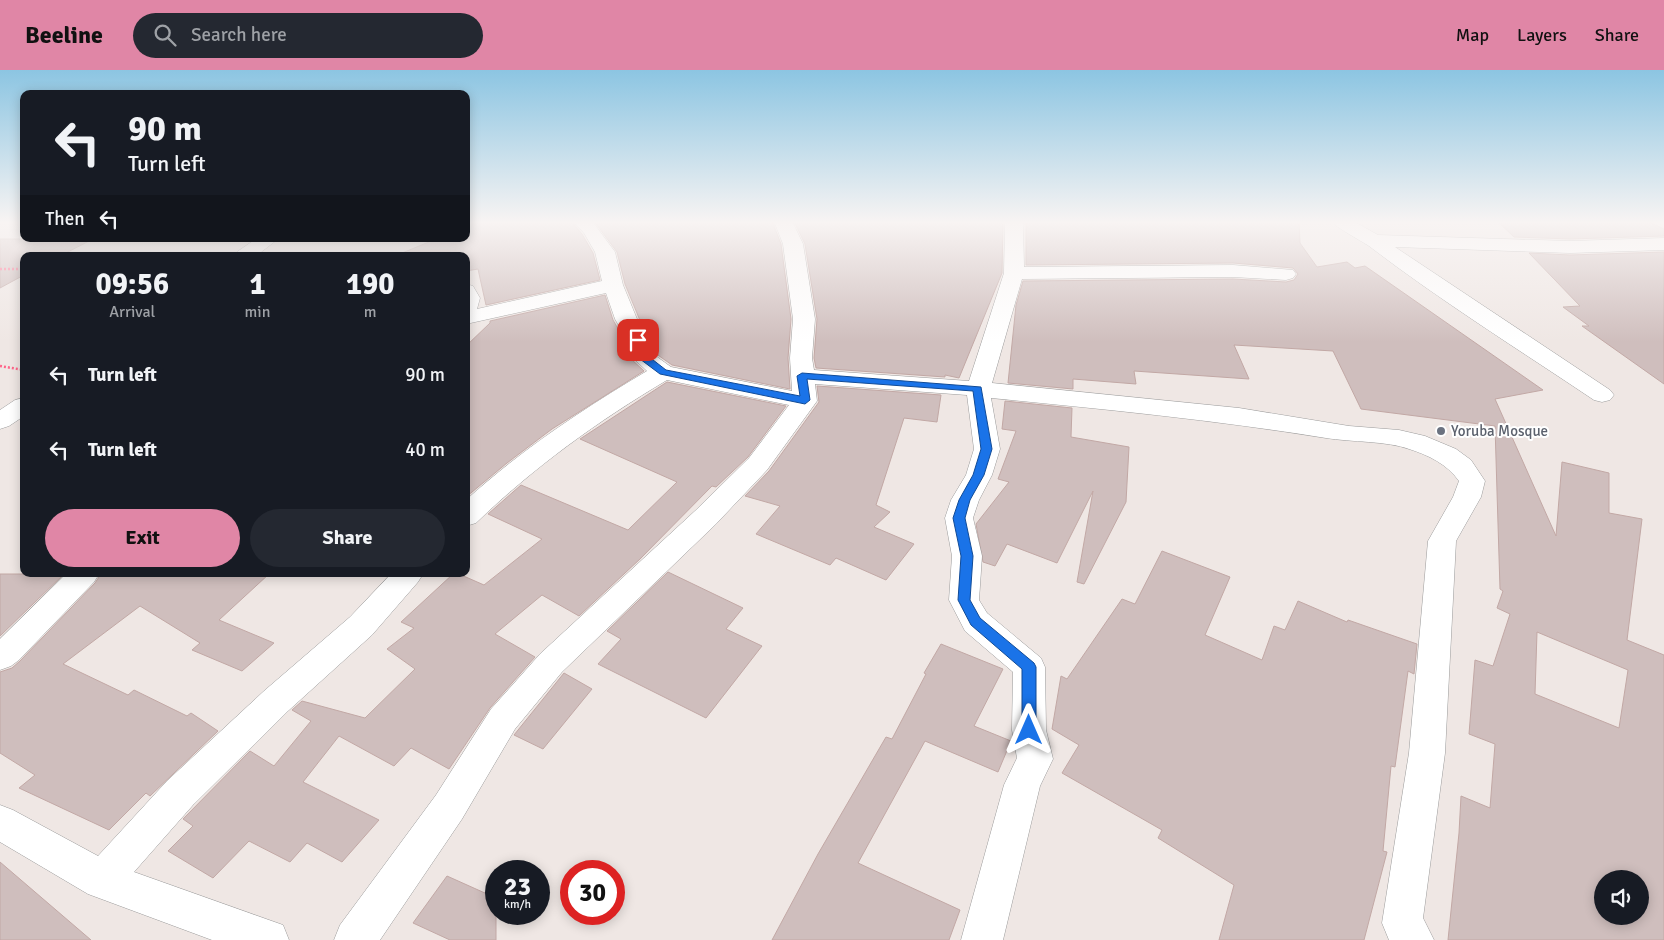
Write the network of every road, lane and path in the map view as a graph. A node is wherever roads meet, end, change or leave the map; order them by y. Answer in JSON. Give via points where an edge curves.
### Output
{"nodes":[{"id":1,"x":607,"y":262,"type":"edge"},
{"id":2,"x":796,"y":262,"type":"edge"},
{"id":3,"x":1014,"y":262,"type":"edge"},
{"id":4,"x":1410,"y":262,"type":"edge"},
{"id":5,"x":0,"y":269,"type":"edge"},
{"id":6,"x":20,"y":269,"type":"edge"},
{"id":7,"x":1014,"y":273,"type":"junction"},
{"id":8,"x":1286,"y":274,"type":"dead end"},
{"id":9,"x":613,"y":285,"type":"junction"},
{"id":10,"x":470,"y":317,"type":"edge"},
{"id":11,"x":0,"y":366,"type":"edge"},
{"id":12,"x":20,"y":369,"type":"edge"},
{"id":13,"x":663,"y":372,"type":"junction"},
{"id":14,"x":804,"y":388,"type":"junction"},
{"id":15,"x":978,"y":389,"type":"junction"},
{"id":16,"x":1602,"y":395,"type":"dead end"},
{"id":17,"x":20,"y":408,"type":"edge"},
{"id":18,"x":0,"y":421,"type":"edge"},
{"id":19,"x":470,"y":513,"type":"edge"},
{"id":20,"x":81,"y":577,"type":"edge"},
{"id":21,"x":405,"y":577,"type":"edge"},
{"id":22,"x":0,"y":657,"type":"edge"},
{"id":23,"x":0,"y":822,"type":"edge"},
{"id":24,"x":102,"y":880,"type":"junction"},
{"id":25,"x":268,"y":940,"type":"edge"},
{"id":26,"x":355,"y":940,"type":"edge"},
{"id":27,"x":982,"y":940,"type":"edge"},
{"id":28,"x":1413,"y":940,"type":"edge"}],
"edges":[{"from":1,"to":9,"type":"street"},
{"from":2,"to":14,"type":"street","via":[[804,319],[800,358]]},
{"from":3,"to":7,"type":"street"},
{"from":4,"to":16,"type":"street"},
{"from":5,"to":6,"type":"path"},
{"from":7,"to":8,"type":"street","via":[[1234,271]]},
{"from":7,"to":15,"type":"street"},
{"from":9,"to":10,"type":"street"},
{"from":9,"to":13,"type":"street","via":[[643,357]]},
{"from":11,"to":12,"type":"path"},
{"from":13,"to":14,"type":"street"},
{"from":13,"to":19,"type":"street","via":[[608,404],[545,448]]},
{"from":14,"to":15,"type":"street"},
{"from":14,"to":26,"type":"street","via":[[758,464],[551,663],[503,719],[449,807]]},
{"from":15,"to":27,"type":"street","via":[[987,449],[959,518],[967,556],[964,600],[976,622],[1029,667],[1029,730],[1035,759],[1022,785]]},
{"from":15,"to":28,"type":"street","via":[[1239,416],[1349,434],[1398,438],[1447,455],[1469,474],[1470,488],[1442,541],[1427,753],[1402,923]]},
{"from":17,"to":18,"type":"street"},
{"from":20,"to":22,"type":"street"},
{"from":21,"to":24,"type":"street","via":[[361,626],[276,701],[180,794]]},
{"from":23,"to":24,"type":"street"},
{"from":24,"to":25,"type":"street"}]}
